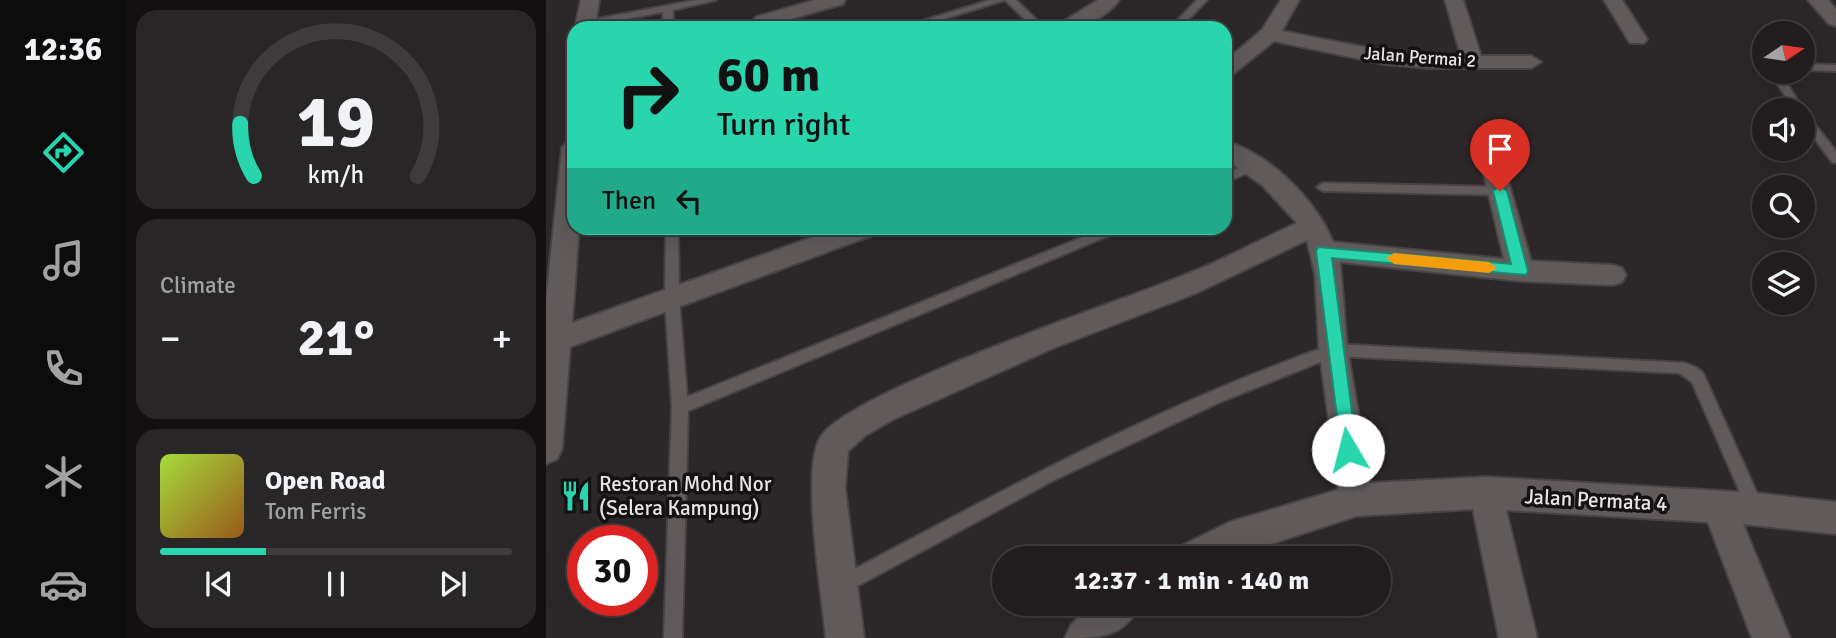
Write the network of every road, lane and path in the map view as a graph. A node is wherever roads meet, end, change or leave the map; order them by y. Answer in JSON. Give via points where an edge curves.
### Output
{"nodes":[{"id":1,"x":590,"y":0,"type":"edge"},
{"id":2,"x":711,"y":0,"type":"edge"},
{"id":3,"x":759,"y":0,"type":"edge"},
{"id":4,"x":836,"y":0,"type":"edge"},
{"id":5,"x":1000,"y":0,"type":"edge"},
{"id":6,"x":1010,"y":0,"type":"edge"},
{"id":7,"x":1110,"y":0,"type":"edge"},
{"id":8,"x":1202,"y":0,"type":"edge"},
{"id":9,"x":1290,"y":0,"type":"edge"},
{"id":10,"x":1454,"y":0,"type":"edge"},
{"id":11,"x":1613,"y":0,"type":"edge"},
{"id":12,"x":1817,"y":0,"type":"edge"},
{"id":13,"x":668,"y":9,"type":"junction"},
{"id":14,"x":1836,"y":20,"type":"edge"},
{"id":15,"x":587,"y":21,"type":"edge"},
{"id":16,"x":610,"y":21,"type":"edge"},
{"id":17,"x":668,"y":21,"type":"edge"},
{"id":18,"x":763,"y":21,"type":"edge"},
{"id":19,"x":776,"y":21,"type":"edge"},
{"id":20,"x":928,"y":21,"type":"edge"},
{"id":21,"x":1033,"y":21,"type":"edge"},
{"id":22,"x":1078,"y":21,"type":"edge"},
{"id":23,"x":1182,"y":21,"type":"edge"},
{"id":24,"x":1270,"y":34,"type":"junction"},
{"id":25,"x":1637,"y":39,"type":"dead end"},
{"id":26,"x":1473,"y":62,"type":"junction"},
{"id":27,"x":1531,"y":62,"type":"dead end"},
{"id":28,"x":1232,"y":65,"type":"edge"},
{"id":29,"x":1815,"y":67,"type":"edge"},
{"id":30,"x":1836,"y":68,"type":"edge"},
{"id":31,"x":1815,"y":131,"type":"edge"},
{"id":32,"x":1232,"y":153,"type":"edge"},
{"id":33,"x":1836,"y":159,"type":"edge"},
{"id":34,"x":1493,"y":162,"type":"dead end"},
{"id":35,"x":1252,"y":166,"type":"junction"},
{"id":36,"x":1232,"y":176,"type":"edge"},
{"id":37,"x":1323,"y":187,"type":"dead end"},
{"id":38,"x":1500,"y":191,"type":"junction"},
{"id":39,"x":567,"y":224,"type":"edge"},
{"id":40,"x":672,"y":235,"type":"edge"},
{"id":41,"x":1099,"y":235,"type":"edge"},
{"id":42,"x":814,"y":237,"type":"edge"},
{"id":43,"x":1318,"y":239,"type":"junction"},
{"id":44,"x":1520,"y":271,"type":"junction"},
{"id":45,"x":1613,"y":275,"type":"dead end"},
{"id":46,"x":672,"y":298,"type":"junction"},
{"id":47,"x":552,"y":342,"type":"edge"},
{"id":48,"x":1334,"y":350,"type":"junction"},
{"id":49,"x":680,"y":407,"type":"junction"},
{"id":50,"x":546,"y":449,"type":"edge"},
{"id":51,"x":1486,"y":493,"type":"junction"},
{"id":52,"x":1356,"y":500,"type":"junction"},
{"id":53,"x":1719,"y":507,"type":"junction"},
{"id":54,"x":1756,"y":509,"type":"junction"},
{"id":55,"x":1836,"y":518,"type":"edge"},
{"id":56,"x":1218,"y":546,"type":"edge"},
{"id":57,"x":840,"y":585,"type":"junction"},
{"id":58,"x":1105,"y":616,"type":"edge"},
{"id":59,"x":673,"y":638,"type":"edge"},
{"id":60,"x":845,"y":638,"type":"edge"},
{"id":61,"x":1084,"y":638,"type":"edge"},
{"id":62,"x":1518,"y":638,"type":"edge"},
{"id":63,"x":1771,"y":638,"type":"edge"}],
"edges":[{"from":1,"to":15,"type":"street"},
{"from":2,"to":13,"type":"lane"},
{"from":3,"to":18,"type":"street"},
{"from":4,"to":19,"type":"street"},
{"from":5,"to":20,"type":"lane"},
{"from":6,"to":21,"type":"lane"},
{"from":7,"to":22,"type":"street"},
{"from":8,"to":23,"type":"lane"},
{"from":9,"to":24,"type":"street"},
{"from":10,"to":26,"type":"street"},
{"from":11,"to":25,"type":"street"},
{"from":12,"to":14,"type":"street"},
{"from":13,"to":16,"type":"lane"},
{"from":13,"to":17,"type":"lane"},
{"from":24,"to":26,"type":"street","name":"Jalan Permai 2","via":[[1385,58]]},
{"from":24,"to":28,"type":"street"},
{"from":26,"to":27,"type":"street","name":"Jalan Permai 2"},
{"from":29,"to":30,"type":"lane"},
{"from":31,"to":33,"type":"lane"},
{"from":32,"to":35,"type":"street"},
{"from":34,"to":38,"type":"street"},
{"from":35,"to":36,"type":"lane"},
{"from":35,"to":43,"type":"street","via":[[1294,202]]},
{"from":37,"to":38,"type":"lane"},
{"from":38,"to":44,"type":"street"},
{"from":39,"to":47,"type":"street"},
{"from":40,"to":46,"type":"lane"},
{"from":41,"to":49,"type":"lane"},
{"from":42,"to":46,"type":"street"},
{"from":43,"to":44,"type":"street"},
{"from":43,"to":48,"type":"street"},
{"from":43,"to":57,"type":"street","via":[[1046,339],[855,425],[833,445],[829,488]]},
{"from":44,"to":45,"type":"street"},
{"from":46,"to":47,"type":"street"},
{"from":46,"to":49,"type":"lane"},
{"from":47,"to":50,"type":"street"},
{"from":48,"to":52,"type":"street"},
{"from":48,"to":54,"type":"lane","via":[[1680,367],[1698,378]]},
{"from":48,"to":57,"type":"lane","via":[[1213,398],[1072,464]]},
{"from":49,"to":59,"type":"lane"},
{"from":51,"to":52,"type":"street","name":"Jalan Permata 4"},
{"from":51,"to":53,"type":"street","name":"Jalan Permata 4"},
{"from":51,"to":62,"type":"street"},
{"from":52,"to":56,"type":"street","name":"Jalan Permata 4"},
{"from":53,"to":54,"type":"street","name":"Jalan Permata 4"},
{"from":53,"to":63,"type":"street"},
{"from":54,"to":55,"type":"street","name":"Jalan Permata 4"},
{"from":57,"to":60,"type":"street"},
{"from":58,"to":61,"type":"street"}]}
